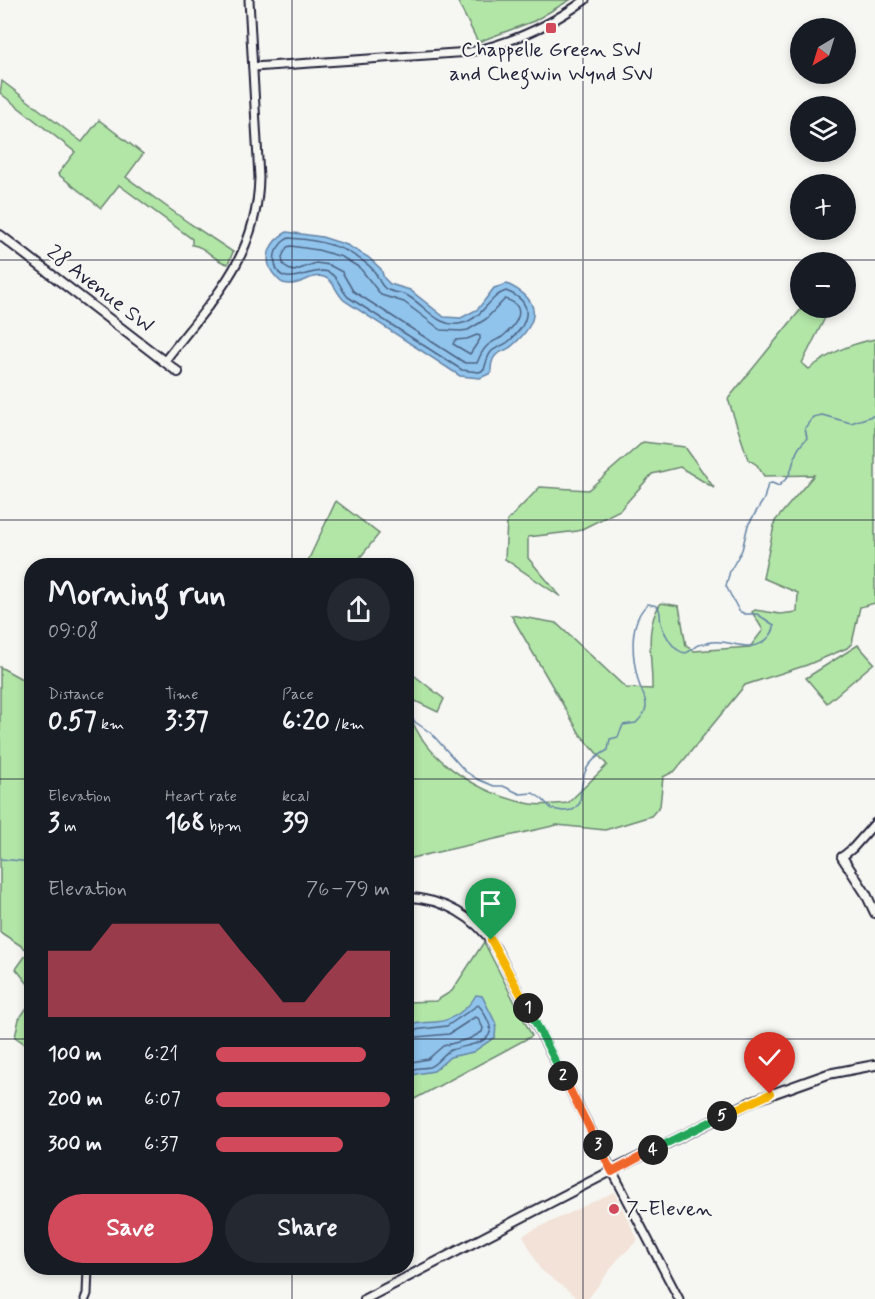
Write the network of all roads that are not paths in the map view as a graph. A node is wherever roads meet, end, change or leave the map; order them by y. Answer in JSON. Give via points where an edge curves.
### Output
{"nodes":[{"id":1,"x":249,"y":0,"type":"edge"},
{"id":2,"x":585,"y":0,"type":"edge"},
{"id":3,"x":253,"y":67,"type":"junction"},
{"id":4,"x":0,"y":235,"type":"edge"},
{"id":5,"x":164,"y":362,"type":"junction"},
{"id":6,"x":178,"y":372,"type":"dead end"},
{"id":7,"x":875,"y":823,"type":"edge"},
{"id":8,"x":842,"y":857,"type":"joint"},
{"id":9,"x":414,"y":898,"type":"edge"},
{"id":10,"x":875,"y":913,"type":"edge"},
{"id":11,"x":875,"y":1065,"type":"edge"},
{"id":12,"x":612,"y":1172,"type":"junction"},
{"id":13,"x":414,"y":1274,"type":"edge"},
{"id":14,"x":88,"y":1275,"type":"edge"},
{"id":15,"x":412,"y":1275,"type":"edge"},
{"id":16,"x":87,"y":1297,"type":"edge"},
{"id":17,"x":365,"y":1299,"type":"edge"},
{"id":18,"x":679,"y":1299,"type":"edge"}],
"edges":[{"from":1,"to":3,"type":"street"},
{"from":2,"to":3,"type":"street","via":[[542,26],[504,43],[470,52]]},
{"from":3,"to":5,"type":"street","via":[[259,178],[253,226],[238,263]]},
{"from":4,"to":5,"type":"main road","name":"28 Avenue SW"},
{"from":5,"to":6,"type":"main road","name":"28 Avenue SW"},
{"from":7,"to":8,"type":"street"},
{"from":8,"to":10,"type":"main road"},
{"from":9,"to":12,"type":"street","via":[[459,912],[491,940]]},
{"from":11,"to":12,"type":"main road","via":[[828,1074],[770,1094]]},
{"from":12,"to":13,"type":"main road"},
{"from":12,"to":18,"type":"street"},
{"from":14,"to":16,"type":"street"},
{"from":15,"to":17,"type":"main road"}]}
